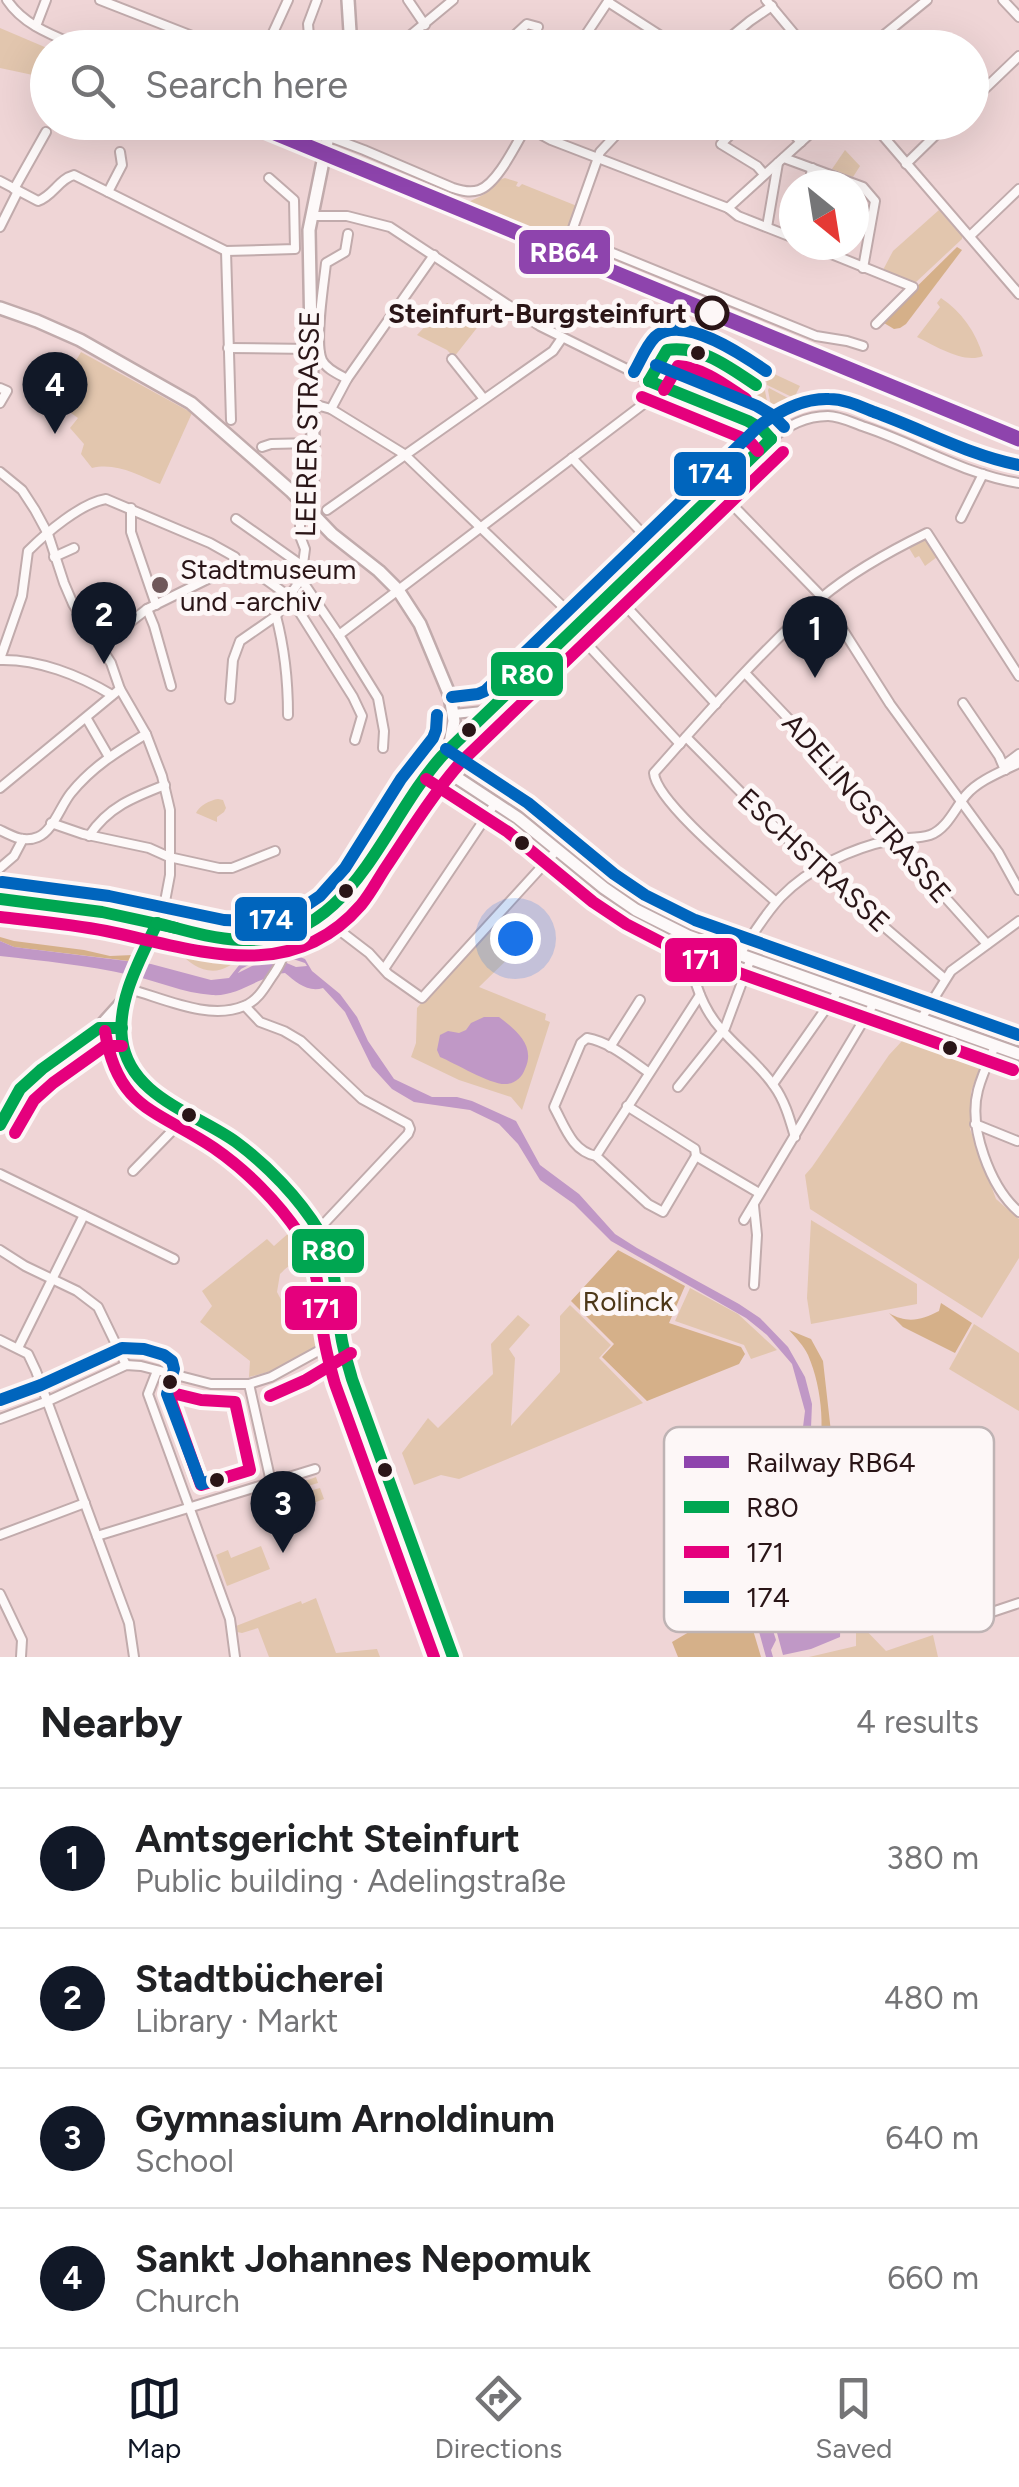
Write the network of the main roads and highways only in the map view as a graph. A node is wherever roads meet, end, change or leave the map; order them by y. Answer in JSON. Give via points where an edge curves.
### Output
{"nodes":[{"id":1,"x":348,"y":0,"type":"edge"},
{"id":2,"x":350,"y":30,"type":"edge"},
{"id":3,"x":327,"y":140,"type":"edge"},
{"id":4,"x":0,"y":308,"type":"edge"},
{"id":5,"x":304,"y":505,"type":"junction"},
{"id":6,"x":436,"y":764,"type":"junction"},
{"id":7,"x":0,"y":899,"type":"edge"},
{"id":8,"x":123,"y":916,"type":"junction"},
{"id":9,"x":157,"y":923,"type":"junction"},
{"id":10,"x":144,"y":953,"type":"junction"},
{"id":11,"x":130,"y":988,"type":"junction"},
{"id":12,"x":99,"y":1028,"type":"junction"},
{"id":13,"x":122,"y":1028,"type":"junction"},
{"id":14,"x":1019,"y":1054,"type":"edge"},
{"id":15,"x":0,"y":1125,"type":"edge"},
{"id":16,"x":454,"y":1657,"type":"edge"}],
"edges":[{"from":1,"to":2,"type":"main road"},
{"from":3,"to":5,"type":"main road","name":"LEERER STRASSE","via":[[308,250],[312,483]]},
{"from":4,"to":5,"type":"main road","via":[[80,340],[192,402]]},
{"from":5,"to":6,"type":"main road","via":[[398,590],[430,644],[454,714],[449,749]]},
{"from":6,"to":9,"type":"main road","via":[[348,893],[322,917],[287,935],[248,940]]},
{"from":6,"to":14,"type":"main road","via":[[636,910],[688,936]]},
{"from":7,"to":8,"type":"main road"},
{"from":8,"to":9,"type":"main road"},
{"from":8,"to":10,"type":"main road"},
{"from":9,"to":10,"type":"main road"},
{"from":10,"to":11,"type":"main road"},
{"from":11,"to":12,"type":"main road"},
{"from":11,"to":13,"type":"main road"},
{"from":12,"to":13,"type":"main road"},
{"from":12,"to":15,"type":"main road","via":[[26,1082]]},
{"from":13,"to":16,"type":"main road","via":[[125,1054],[138,1077],[240,1146],[318,1230],[333,1267],[352,1379]]}]}
